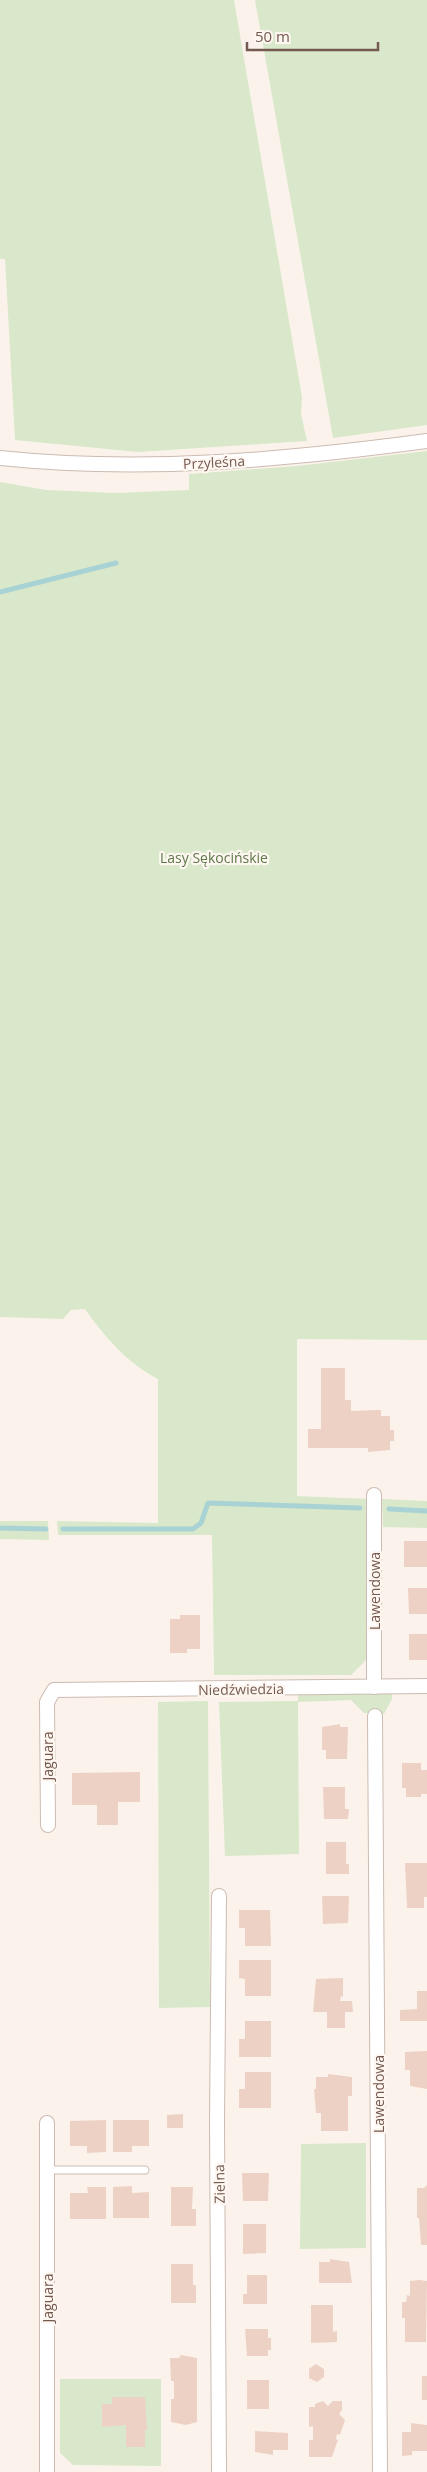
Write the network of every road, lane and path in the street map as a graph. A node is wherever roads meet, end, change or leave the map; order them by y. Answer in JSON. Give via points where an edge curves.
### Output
{"nodes":[{"id":1,"x":427,"y":441,"type":"edge"},
{"id":2,"x":0,"y":458,"type":"edge"},
{"id":3,"x":374,"y":1495,"type":"dead end"},
{"id":4,"x":427,"y":1686,"type":"edge"},
{"id":5,"x":374,"y":1687,"type":"junction"},
{"id":6,"x":54,"y":1690,"type":"joint"},
{"id":7,"x":375,"y":1716,"type":"dead end"},
{"id":8,"x":48,"y":1825,"type":"dead end"},
{"id":9,"x":219,"y":1896,"type":"dead end"},
{"id":10,"x":47,"y":2123,"type":"dead end"},
{"id":11,"x":47,"y":2170,"type":"junction"},
{"id":12,"x":145,"y":2170,"type":"dead end"},
{"id":13,"x":47,"y":2472,"type":"edge"},
{"id":14,"x":219,"y":2472,"type":"edge"},
{"id":15,"x":380,"y":2472,"type":"edge"}],
"edges":[{"from":1,"to":2,"type":"street","name":"Przyleśna","via":[[320,455],[190,465],[50,464]]},
{"from":3,"to":5,"type":"street","name":"Lawendowa"},
{"from":4,"to":5,"type":"street","name":"Niedźwiedzia"},
{"from":5,"to":6,"type":"street","name":"Niedźwiedzia"},
{"from":6,"to":8,"type":"street","name":"Jaguara","via":[[47,1702]]},
{"from":7,"to":15,"type":"street","name":"Lawendowa"},
{"from":9,"to":14,"type":"street","name":"Zielna"},
{"from":10,"to":11,"type":"street","name":"Jaguara"},
{"from":11,"to":12,"type":"lane"},
{"from":11,"to":13,"type":"street","name":"Jaguara"}]}
